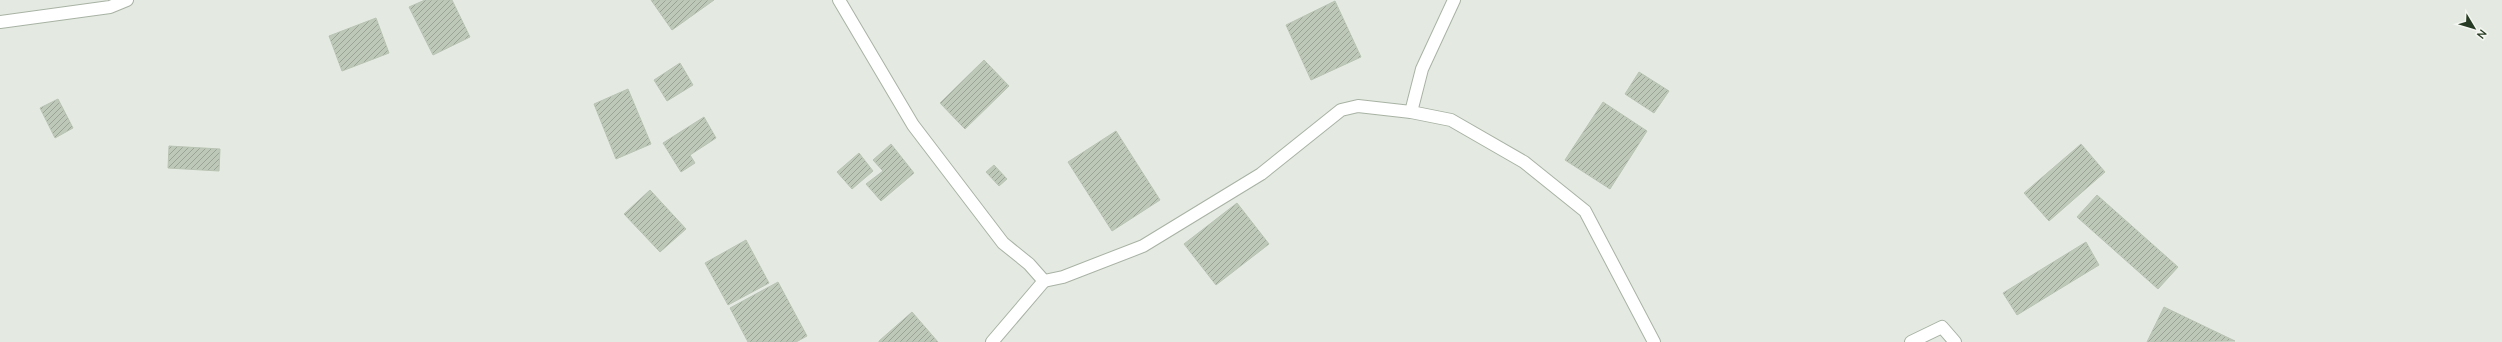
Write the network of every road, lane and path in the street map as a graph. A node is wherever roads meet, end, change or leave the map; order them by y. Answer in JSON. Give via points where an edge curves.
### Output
{"nodes":[{"id":1,"x":127,"y":0,"type":"edge"},
{"id":2,"x":839,"y":0,"type":"edge"},
{"id":3,"x":1454,"y":0,"type":"edge"},
{"id":4,"x":0,"y":22,"type":"edge"},
{"id":5,"x":1411,"y":112,"type":"junction"},
{"id":6,"x":1044,"y":281,"type":"junction"},
{"id":7,"x":992,"y":342,"type":"edge"},
{"id":8,"x":1654,"y":342,"type":"edge"},
{"id":9,"x":1911,"y":342,"type":"edge"},
{"id":10,"x":1955,"y":342,"type":"edge"}],
"edges":[{"from":1,"to":4,"type":"street","via":[[110,7]]},
{"from":2,"to":6,"type":"street","via":[[913,125],[1003,243],[1029,264]]},
{"from":3,"to":5,"type":"street","via":[[1422,69]]},
{"from":5,"to":6,"type":"street","via":[[1358,106],[1341,110],[1261,174],[1143,246],[1063,277]]},
{"from":5,"to":8,"type":"street","via":[[1451,120],[1524,162],[1585,211]]},
{"from":6,"to":7,"type":"street"},
{"from":9,"to":10,"type":"street","via":[[1942,327]]}]}
